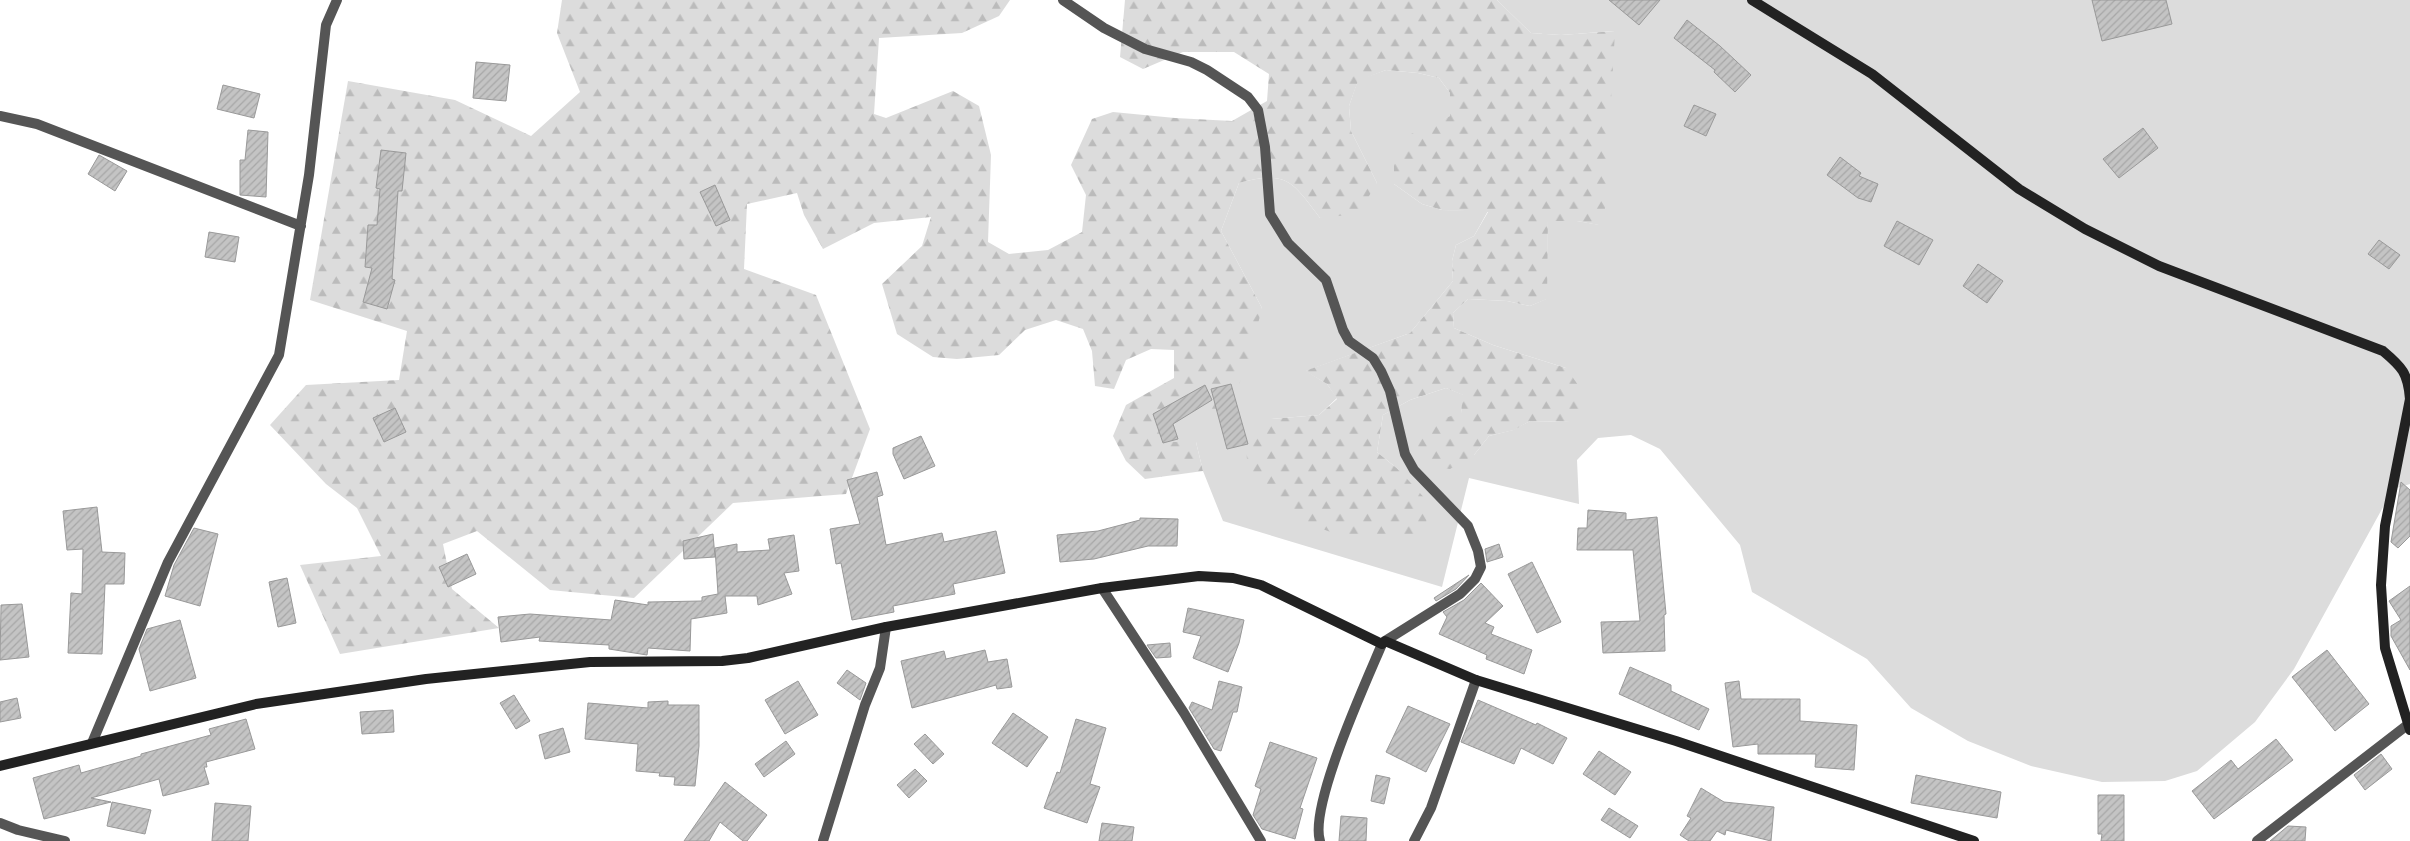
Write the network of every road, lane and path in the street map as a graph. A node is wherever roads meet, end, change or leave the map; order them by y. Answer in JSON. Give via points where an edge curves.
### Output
{"nodes":[{"id":1,"x":337,"y":0,"type":"edge"},
{"id":2,"x":1063,"y":0,"type":"edge"},
{"id":3,"x":1752,"y":0,"type":"edge"},
{"id":4,"x":0,"y":116,"type":"edge"},
{"id":5,"x":301,"y":226,"type":"junction"},
{"id":6,"x":1102,"y":588,"type":"junction"},
{"id":7,"x":886,"y":627,"type":"junction"},
{"id":8,"x":1384,"y":643,"type":"junction"},
{"id":9,"x":1476,"y":680,"type":"junction"},
{"id":10,"x":2409,"y":726,"type":"edge"},
{"id":11,"x":92,"y":743,"type":"junction"},
{"id":12,"x":0,"y":766,"type":"edge"},
{"id":13,"x":0,"y":823,"type":"edge"},
{"id":14,"x":18,"y":830,"type":"junction"},
{"id":15,"x":28,"y":841,"type":"edge"},
{"id":16,"x":64,"y":841,"type":"edge"},
{"id":17,"x":823,"y":841,"type":"edge"},
{"id":18,"x":1261,"y":841,"type":"edge"},
{"id":19,"x":1320,"y":841,"type":"edge"},
{"id":20,"x":1414,"y":841,"type":"edge"},
{"id":21,"x":1974,"y":841,"type":"edge"},
{"id":22,"x":2257,"y":841,"type":"edge"}],
"edges":[{"from":1,"to":5,"type":"street","via":[[326,25]]},
{"from":2,"to":8,"type":"street","via":[[1104,28],[1145,49],[1191,62],[1248,97],[1258,110],[1265,147],[1270,214],[1288,243],[1326,280],[1349,341],[1373,358],[1381,370],[1390,391],[1405,454],[1414,470],[1468,526],[1481,567],[1475,579],[1460,594]]},
{"from":3,"to":10,"type":"street","via":[[1872,74],[2019,189],[2085,229],[2159,266],[2383,351],[2400,366],[2409,381],[2410,399],[2385,526],[2381,585],[2385,648]]},
{"from":4,"to":5,"type":"street","via":[[37,124]]},
{"from":5,"to":11,"type":"street","via":[[279,355],[168,562]]},
{"from":6,"to":7,"type":"street"},
{"from":6,"to":8,"type":"street","via":[[1199,576],[1233,578],[1261,585]]},
{"from":6,"to":18,"type":"street","via":[[1179,705]]},
{"from":7,"to":11,"type":"street","via":[[748,658],[590,662],[426,679],[266,702]]},
{"from":7,"to":17,"type":"street","via":[[880,668],[865,705]]},
{"from":8,"to":9,"type":"street"},
{"from":8,"to":19,"type":"street","via":[[1341,744],[1324,794],[1319,818]]},
{"from":9,"to":20,"type":"street","via":[[1431,808]]},
{"from":9,"to":21,"type":"street","via":[[1676,741]]},
{"from":10,"to":22,"type":"street"},
{"from":11,"to":12,"type":"street"},
{"from":13,"to":14,"type":"street"},
{"from":14,"to":15,"type":"street"},
{"from":14,"to":16,"type":"street"}]}
